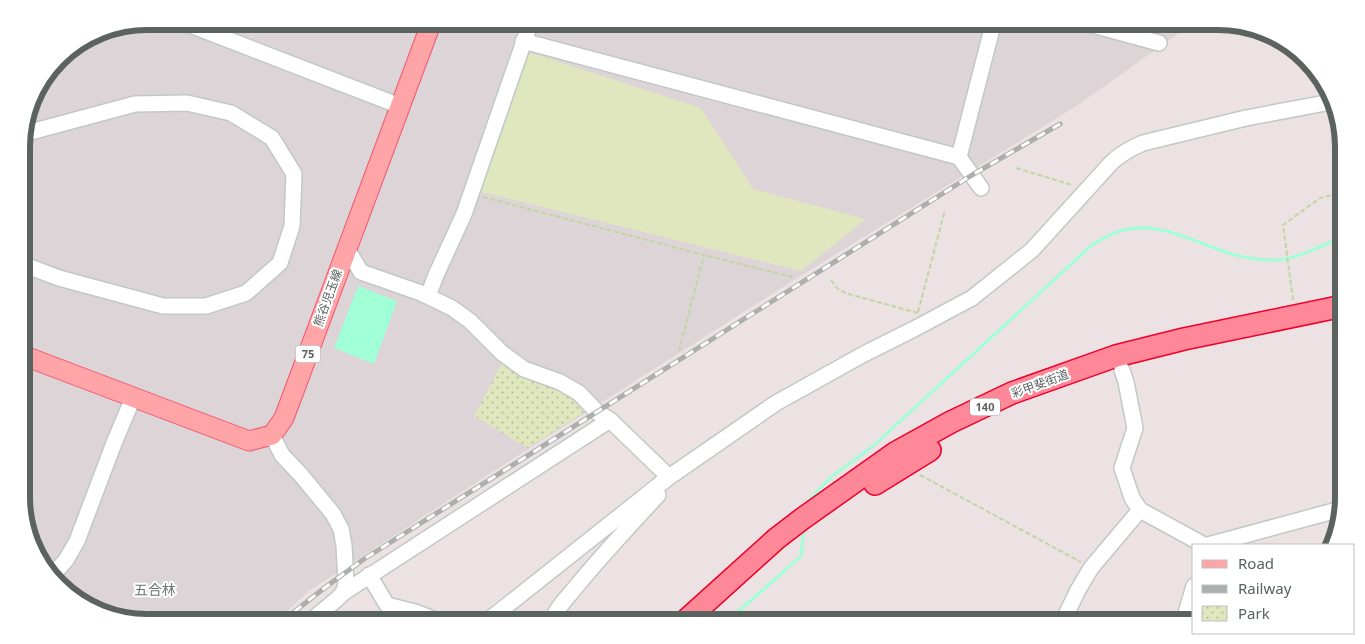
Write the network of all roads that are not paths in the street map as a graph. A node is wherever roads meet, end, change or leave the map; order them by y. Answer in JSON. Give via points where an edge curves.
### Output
{"nodes":[{"id":1,"x":203,"y":30,"type":"edge"},
{"id":2,"x":429,"y":30,"type":"edge"},
{"id":3,"x":528,"y":30,"type":"edge"},
{"id":4,"x":992,"y":30,"type":"edge"},
{"id":5,"x":1111,"y":30,"type":"edge"},
{"id":6,"x":524,"y":41,"type":"junction"},
{"id":7,"x":1159,"y":43,"type":"dead end"},
{"id":8,"x":1326,"y":103,"type":"edge"},
{"id":9,"x":400,"y":106,"type":"junction"},
{"id":10,"x":31,"y":132,"type":"edge"},
{"id":11,"x":959,"y":157,"type":"junction"},
{"id":12,"x":981,"y":188,"type":"dead end"},
{"id":13,"x":347,"y":249,"type":"junction"},
{"id":14,"x":30,"y":267,"type":"edge"},
{"id":15,"x":428,"y":296,"type":"junction"},
{"id":16,"x":1335,"y":308,"type":"edge"},
{"id":17,"x":1335,"y":323,"type":"edge"},
{"id":18,"x":30,"y":358,"type":"edge"},
{"id":19,"x":1122,"y":370,"type":"junction"},
{"id":20,"x":133,"y":398,"type":"junction"},
{"id":21,"x":610,"y":420,"type":"junction"},
{"id":22,"x":272,"y":436,"type":"junction"},
{"id":23,"x":669,"y":477,"type":"junction"},
{"id":24,"x":1140,"y":510,"type":"junction"},
{"id":25,"x":1334,"y":511,"type":"edge"},
{"id":26,"x":1204,"y":544,"type":"edge"},
{"id":27,"x":1210,"y":544,"type":"edge"},
{"id":28,"x":56,"y":571,"type":"edge"},
{"id":29,"x":369,"y":575,"type":"junction"},
{"id":30,"x":342,"y":593,"type":"junction"},
{"id":31,"x":1192,"y":593,"type":"edge"},
{"id":32,"x":319,"y":614,"type":"edge"},
{"id":33,"x":420,"y":614,"type":"edge"},
{"id":34,"x":496,"y":614,"type":"edge"},
{"id":35,"x":556,"y":614,"type":"edge"},
{"id":36,"x":692,"y":614,"type":"edge"},
{"id":37,"x":712,"y":614,"type":"edge"},
{"id":38,"x":1066,"y":614,"type":"edge"},
{"id":39,"x":1185,"y":614,"type":"edge"}],
"edges":[{"from":1,"to":9,"type":"street"},
{"from":2,"to":9,"type":"main road","name":"熊谷児玉線","number":"75"},
{"from":3,"to":6,"type":"street"},
{"from":4,"to":11,"type":"street"},
{"from":5,"to":7,"type":"street"},
{"from":6,"to":11,"type":"street"},
{"from":6,"to":15,"type":"street","via":[[464,214]]},
{"from":8,"to":23,"type":"street","via":[[1246,118],[1131,148],[1112,162],[1032,250],[972,298],[776,404]]},
{"from":9,"to":13,"type":"main road","name":"熊谷児玉線","number":"75"},
{"from":10,"to":14,"type":"street","via":[[136,104],[187,103],[231,114],[272,138],[294,174],[292,226],[280,263],[246,293],[206,306],[163,306],[58,278]]},
{"from":11,"to":12,"type":"street"},
{"from":13,"to":15,"type":"street","via":[[361,272]]},
{"from":13,"to":22,"type":"main road","name":"熊谷児玉線","number":"75","via":[[284,418]]},
{"from":15,"to":21,"type":"street","via":[[452,308],[524,369],[579,393],[597,412]]},
{"from":16,"to":36,"type":"highway","name":"彩甲斐街道","number":"140","via":[[1116,356],[1012,394],[951,422],[895,453],[802,519]]},
{"from":17,"to":19,"type":"highway","name":"彩甲斐街道","number":"140"},
{"from":18,"to":20,"type":"main road"},
{"from":19,"to":24,"type":"street","via":[[1134,428],[1122,468],[1132,498]]},
{"from":19,"to":37,"type":"highway","name":"彩甲斐街道","number":"140","via":[[1018,407],[958,434],[907,463],[802,536]]},
{"from":20,"to":22,"type":"main road","via":[[249,441]]},
{"from":20,"to":28,"type":"street","via":[[76,541]]},
{"from":21,"to":23,"type":"street"},
{"from":21,"to":29,"type":"street"},
{"from":22,"to":30,"type":"street","via":[[282,455],[333,514],[340,529],[346,572]]},
{"from":23,"to":34,"type":"street"},
{"from":23,"to":35,"type":"street","via":[[662,491],[602,555]]},
{"from":24,"to":26,"type":"street"},
{"from":24,"to":38,"type":"street","via":[[1091,568]]},
{"from":25,"to":27,"type":"street"},
{"from":29,"to":30,"type":"street"},
{"from":29,"to":33,"type":"street","via":[[387,605]]},
{"from":30,"to":32,"type":"street"},
{"from":31,"to":39,"type":"street"}]}
